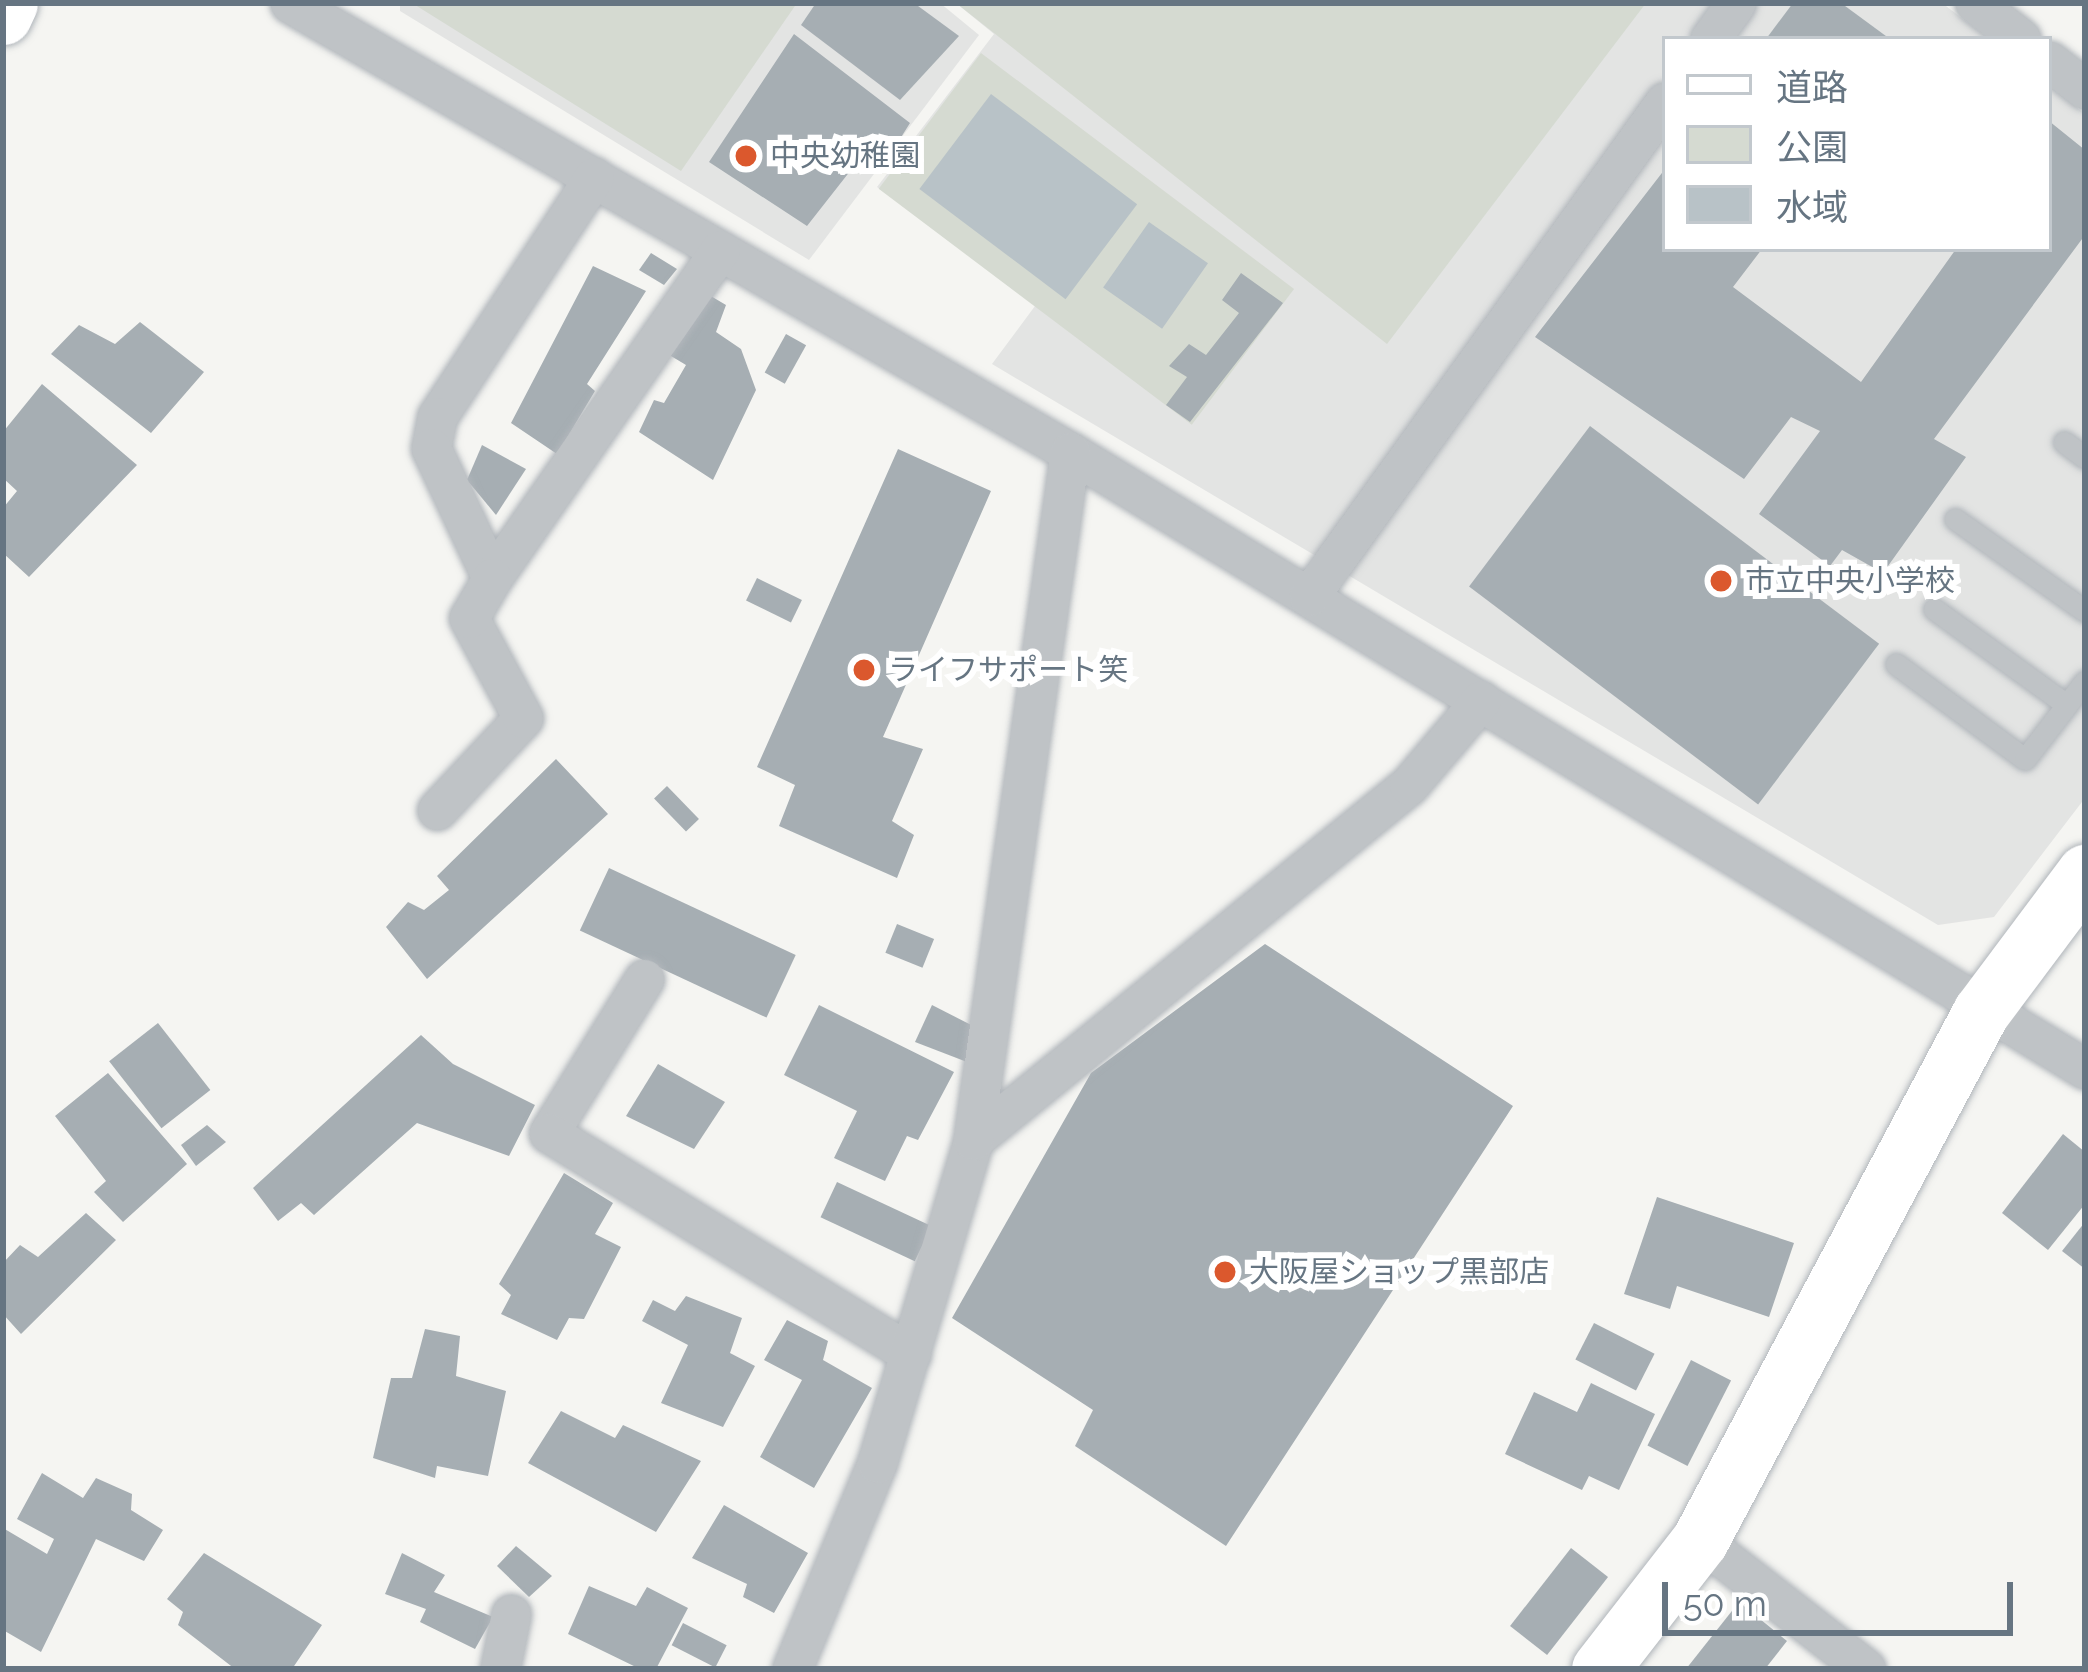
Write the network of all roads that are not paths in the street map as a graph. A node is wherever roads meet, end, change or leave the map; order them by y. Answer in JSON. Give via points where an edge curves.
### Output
{"nodes":[{"id":1,"x":9,"y":3,"type":"edge"},
{"id":2,"x":1736,"y":3,"type":"edge"},
{"id":3,"x":1975,"y":3,"type":"edge"},
{"id":4,"x":304,"y":6,"type":"edge"},
{"id":5,"x":3,"y":16,"type":"edge"},
{"id":6,"x":1712,"y":36,"type":"edge"},
{"id":7,"x":2017,"y":36,"type":"edge"},
{"id":8,"x":2052,"y":63,"type":"edge"},
{"id":9,"x":2085,"y":89,"type":"edge"},
{"id":10,"x":1662,"y":105,"type":"edge"},
{"id":11,"x":594,"y":177,"type":"junction"},
{"id":12,"x":720,"y":250,"type":"junction"},
{"id":13,"x":2064,"y":442,"type":"dead end"},
{"id":14,"x":1070,"y":452,"type":"junction"},
{"id":15,"x":2085,"y":458,"type":"edge"},
{"id":16,"x":1955,"y":519,"type":"dead end"},
{"id":17,"x":492,"y":578,"type":"junction"},
{"id":18,"x":1309,"y":596,"type":"junction"},
{"id":19,"x":1934,"y":609,"type":"dead end"},
{"id":20,"x":2085,"y":611,"type":"edge"},
{"id":21,"x":1896,"y":664,"type":"dead end"},
{"id":22,"x":2085,"y":681,"type":"edge"},
{"id":23,"x":1481,"y":700,"type":"junction"},
{"id":24,"x":2067,"y":705,"type":"junction"},
{"id":25,"x":437,"y":810,"type":"dead end"},
{"id":26,"x":2085,"y":873,"type":"edge"},
{"id":27,"x":644,"y":979,"type":"dead end"},
{"id":28,"x":1981,"y":1012,"type":"junction"},
{"id":29,"x":2085,"y":1069,"type":"edge"},
{"id":30,"x":973,"y":1140,"type":"junction"},
{"id":31,"x":911,"y":1354,"type":"junction"},
{"id":32,"x":1700,"y":1540,"type":"junction"},
{"id":33,"x":511,"y":1614,"type":"dead end"},
{"id":34,"x":500,"y":1669,"type":"edge"},
{"id":35,"x":792,"y":1669,"type":"edge"},
{"id":36,"x":1600,"y":1669,"type":"edge"},
{"id":37,"x":1866,"y":1669,"type":"edge"}],
"edges":[{"from":1,"to":5,"type":"street"},
{"from":2,"to":6,"type":"street"},
{"from":3,"to":7,"type":"street"},
{"from":4,"to":11,"type":"street"},
{"from":8,"to":9,"type":"street"},
{"from":10,"to":18,"type":"street"},
{"from":11,"to":12,"type":"street"},
{"from":11,"to":17,"type":"street","via":[[436,416],[431,448]]},
{"from":12,"to":14,"type":"street"},
{"from":12,"to":17,"type":"street"},
{"from":13,"to":15,"type":"lane"},
{"from":14,"to":18,"type":"street"},
{"from":14,"to":30,"type":"street"},
{"from":16,"to":20,"type":"lane"},
{"from":17,"to":25,"type":"street","via":[[469,618],[523,718]]},
{"from":18,"to":23,"type":"street"},
{"from":19,"to":24,"type":"lane"},
{"from":21,"to":24,"type":"lane","via":[[2025,759]]},
{"from":22,"to":24,"type":"lane"},
{"from":23,"to":28,"type":"street"},
{"from":23,"to":30,"type":"street","via":[[1409,785]]},
{"from":26,"to":28,"type":"street"},
{"from":27,"to":31,"type":"street","via":[[548,1133]]},
{"from":28,"to":29,"type":"street"},
{"from":28,"to":32,"type":"street"},
{"from":30,"to":31,"type":"street"},
{"from":31,"to":35,"type":"street","via":[[877,1463]]},
{"from":32,"to":36,"type":"street"},
{"from":32,"to":37,"type":"street"},
{"from":33,"to":34,"type":"street"}]}
